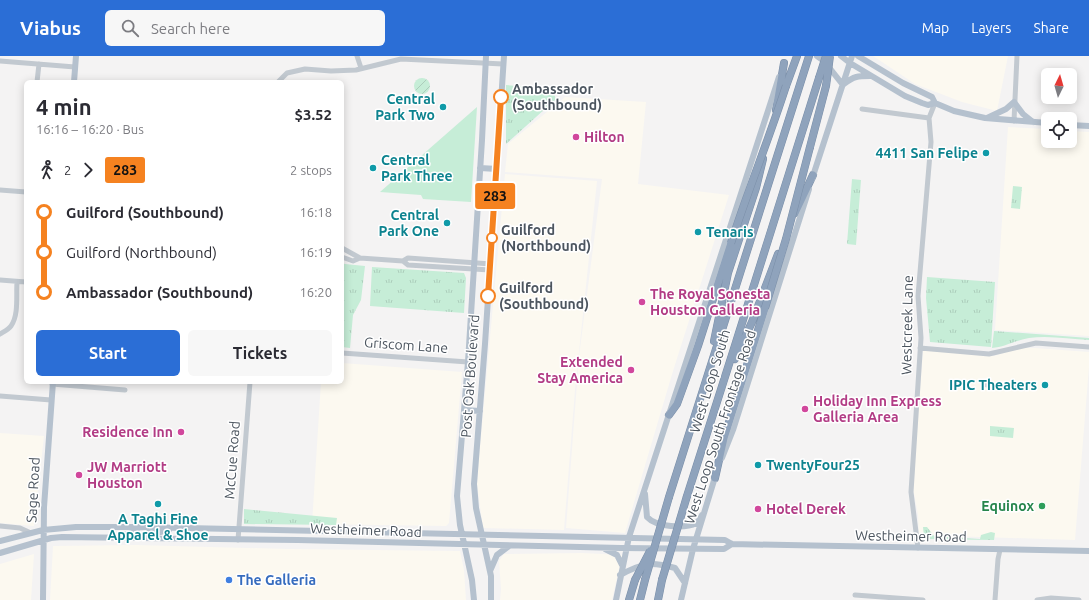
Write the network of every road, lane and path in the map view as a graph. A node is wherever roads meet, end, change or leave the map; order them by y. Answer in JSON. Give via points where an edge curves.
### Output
{"nodes":[{"id":1,"x":76,"y":56,"type":"edge"},
{"id":2,"x":357,"y":56,"type":"edge"},
{"id":3,"x":486,"y":56,"type":"edge"},
{"id":4,"x":504,"y":56,"type":"edge"},
{"id":5,"x":797,"y":56,"type":"edge"},
{"id":6,"x":809,"y":56,"type":"edge"},
{"id":7,"x":817,"y":56,"type":"edge"},
{"id":8,"x":826,"y":56,"type":"edge"},
{"id":9,"x":830,"y":56,"type":"edge"},
{"id":10,"x":841,"y":56,"type":"edge"},
{"id":11,"x":852,"y":56,"type":"edge"},
{"id":12,"x":858,"y":56,"type":"edge"},
{"id":13,"x":1017,"y":56,"type":"edge"},
{"id":14,"x":785,"y":59,"type":"edge"},
{"id":15,"x":0,"y":61,"type":"edge"},
{"id":16,"x":486,"y":63,"type":"junction"},
{"id":17,"x":850,"y":63,"type":"junction"},
{"id":18,"x":39,"y":64,"type":"junction"},
{"id":19,"x":503,"y":64,"type":"junction"},
{"id":20,"x":75,"y":67,"type":"junction"},
{"id":21,"x":361,"y":68,"type":"junction"},
{"id":22,"x":871,"y":76,"type":"junction"},
{"id":23,"x":37,"y":80,"type":"edge"},
{"id":24,"x":74,"y":80,"type":"edge"},
{"id":25,"x":280,"y":80,"type":"edge"},
{"id":26,"x":843,"y":85,"type":"junction"},
{"id":27,"x":1014,"y":102,"type":"junction"},
{"id":28,"x":935,"y":103,"type":"junction"},
{"id":29,"x":862,"y":109,"type":"dead end"},
{"id":30,"x":929,"y":118,"type":"junction"},
{"id":31,"x":985,"y":118,"type":"junction"},
{"id":32,"x":1014,"y":121,"type":"junction"},
{"id":33,"x":1033,"y":122,"type":"junction"},
{"id":34,"x":1041,"y":123,"type":"edge"},
{"id":35,"x":1077,"y":125,"type":"edge"},
{"id":36,"x":1089,"y":126,"type":"edge"},
{"id":37,"x":480,"y":168,"type":"junction"},
{"id":38,"x":496,"y":169,"type":"junction"},
{"id":39,"x":813,"y":175,"type":"junction"},
{"id":40,"x":0,"y":190,"type":"edge"},
{"id":41,"x":24,"y":192,"type":"edge"},
{"id":42,"x":344,"y":249,"type":"edge"},
{"id":43,"x":344,"y":258,"type":"edge"},
{"id":44,"x":360,"y":258,"type":"junction"},
{"id":45,"x":403,"y":261,"type":"junction"},
{"id":46,"x":474,"y":262,"type":"junction"},
{"id":47,"x":491,"y":267,"type":"junction"},
{"id":48,"x":473,"y":270,"type":"junction"},
{"id":49,"x":0,"y":280,"type":"edge"},
{"id":50,"x":17,"y":282,"type":"junction"},
{"id":51,"x":24,"y":282,"type":"edge"},
{"id":52,"x":0,"y":334,"type":"edge"},
{"id":53,"x":1089,"y":347,"type":"edge"},
{"id":54,"x":920,"y":348,"type":"junction"},
{"id":55,"x":344,"y":352,"type":"edge"},
{"id":56,"x":468,"y":362,"type":"junction"},
{"id":57,"x":726,"y":377,"type":"junction"},
{"id":58,"x":706,"y":380,"type":"junction"},
{"id":59,"x":52,"y":384,"type":"edge"},
{"id":60,"x":62,"y":384,"type":"edge"},
{"id":61,"x":250,"y":384,"type":"edge"},
{"id":62,"x":987,"y":385,"type":"dead end"},
{"id":63,"x":1024,"y":388,"type":"dead end"},
{"id":64,"x":125,"y":390,"type":"dead end"},
{"id":65,"x":0,"y":396,"type":"edge"},
{"id":66,"x":51,"y":400,"type":"junction"},
{"id":67,"x":464,"y":410,"type":"junction"},
{"id":68,"x":480,"y":411,"type":"junction"},
{"id":69,"x":669,"y":415,"type":"junction"},
{"id":70,"x":715,"y":478,"type":"junction"},
{"id":71,"x":645,"y":490,"type":"junction"},
{"id":72,"x":704,"y":513,"type":"junction"},
{"id":73,"x":0,"y":526,"type":"edge"},
{"id":74,"x":138,"y":527,"type":"junction"},
{"id":75,"x":174,"y":528,"type":"junction"},
{"id":76,"x":43,"y":530,"type":"junction"},
{"id":77,"x":239,"y":530,"type":"junction"},
{"id":78,"x":328,"y":532,"type":"junction"},
{"id":79,"x":32,"y":533,"type":"junction"},
{"id":80,"x":394,"y":533,"type":"junction"},
{"id":81,"x":462,"y":534,"type":"junction"},
{"id":82,"x":482,"y":534,"type":"junction"},
{"id":83,"x":117,"y":537,"type":"junction"},
{"id":84,"x":143,"y":537,"type":"junction"},
{"id":85,"x":629,"y":537,"type":"junction"},
{"id":86,"x":656,"y":538,"type":"junction"},
{"id":87,"x":696,"y":539,"type":"junction"},
{"id":88,"x":238,"y":540,"type":"junction"},
{"id":89,"x":298,"y":540,"type":"junction"},
{"id":90,"x":0,"y":541,"type":"edge"},
{"id":91,"x":43,"y":541,"type":"junction"},
{"id":92,"x":366,"y":542,"type":"junction"},
{"id":93,"x":732,"y":544,"type":"junction"},
{"id":94,"x":464,"y":545,"type":"junction"},
{"id":95,"x":484,"y":545,"type":"junction"},
{"id":96,"x":510,"y":546,"type":"junction"},
{"id":97,"x":604,"y":548,"type":"junction"},
{"id":98,"x":626,"y":548,"type":"junction"},
{"id":99,"x":918,"y":548,"type":"junction"},
{"id":100,"x":694,"y":549,"type":"junction"},
{"id":101,"x":1000,"y":550,"type":"junction"},
{"id":102,"x":1089,"y":551,"type":"edge"},
{"id":103,"x":0,"y":553,"type":"edge"},
{"id":104,"x":622,"y":567,"type":"junction"},
{"id":105,"x":490,"y":571,"type":"junction"},
{"id":106,"x":620,"y":575,"type":"junction"},
{"id":107,"x":685,"y":583,"type":"junction"},
{"id":108,"x":855,"y":595,"type":"dead end"},
{"id":109,"x":42,"y":600,"type":"edge"},
{"id":110,"x":474,"y":600,"type":"edge"},
{"id":111,"x":491,"y":600,"type":"edge"},
{"id":112,"x":616,"y":600,"type":"edge"},
{"id":113,"x":629,"y":600,"type":"edge"},
{"id":114,"x":640,"y":600,"type":"edge"},
{"id":115,"x":658,"y":600,"type":"edge"},
{"id":116,"x":681,"y":600,"type":"edge"},
{"id":117,"x":923,"y":600,"type":"edge"},
{"id":118,"x":995,"y":600,"type":"edge"},
{"id":119,"x":1037,"y":600,"type":"edge"},
{"id":120,"x":1079,"y":600,"type":"edge"}],
"edges":[{"from":1,"to":20,"type":"main road"},
{"from":2,"to":21,"type":"street"},
{"from":3,"to":16,"type":"main road","name":"Post Oak Boulevard"},
{"from":4,"to":19,"type":"main road","name":"Post Oak Boulevard"},
{"from":5,"to":69,"type":"highway","bridge":true,"via":[[749,188],[698,346],[677,404]]},
{"from":6,"to":58,"type":"highway","name":"West Loop South"},
{"from":7,"to":26,"type":"main road"},
{"from":8,"to":57,"type":"highway","name":"West Loop South","bridge":true},
{"from":9,"to":70,"type":"highway","bridge":true,"via":[[826,86],[786,240],[724,438]]},
{"from":10,"to":17,"type":"main road"},
{"from":11,"to":17,"type":"main road","name":"West Loop South Frontage Road"},
{"from":12,"to":28,"type":"main road","via":[[932,97]]},
{"from":13,"to":27,"type":"street"},
{"from":14,"to":58,"type":"highway","via":[[777,106],[756,188],[728,273]]},
{"from":14,"to":69,"type":"main road"},
{"from":15,"to":18,"type":"street"},
{"from":16,"to":19,"type":"street"},
{"from":16,"to":21,"type":"street","via":[[401,59]]},
{"from":16,"to":37,"type":"main road","name":"Post Oak Boulevard"},
{"from":17,"to":22,"type":"main road"},
{"from":17,"to":26,"type":"main road","name":"West Loop South Frontage Road"},
{"from":18,"to":20,"type":"street"},
{"from":18,"to":23,"type":"street"},
{"from":19,"to":38,"type":"main road","name":"Post Oak Boulevard"},
{"from":20,"to":24,"type":"main road"},
{"from":21,"to":25,"type":"street","via":[[305,69],[287,73]]},
{"from":22,"to":26,"type":"main road","via":[[852,77]]},
{"from":22,"to":28,"type":"main road","via":[[905,96],[928,105]]},
{"from":26,"to":39,"type":"main road","name":"West Loop South Frontage Road"},
{"from":27,"to":31,"type":"main road","via":[[999,113]]},
{"from":27,"to":32,"type":"street"},
{"from":27,"to":33,"type":"main road"},
{"from":28,"to":30,"type":"street","name":"Westcreek Lane"},
{"from":28,"to":31,"type":"main road","via":[[954,111]]},
{"from":29,"to":30,"type":"street"},
{"from":30,"to":54,"type":"street","name":"Westcreek Lane","via":[[931,142],[918,296]]},
{"from":31,"to":32,"type":"main road"},
{"from":32,"to":33,"type":"main road"},
{"from":33,"to":34,"type":"main road"},
{"from":35,"to":36,"type":"main road"},
{"from":37,"to":38,"type":"main road"},
{"from":37,"to":46,"type":"main road","name":"Post Oak Boulevard"},
{"from":38,"to":47,"type":"main road","name":"Post Oak Boulevard"},
{"from":39,"to":57,"type":"highway","via":[[793,216],[752,322]]},
{"from":39,"to":70,"type":"main road","name":"West Loop South Frontage Road","via":[[733,430]]},
{"from":40,"to":41,"type":"street"},
{"from":42,"to":44,"type":"street"},
{"from":43,"to":44,"type":"street","via":[[355,262]]},
{"from":44,"to":45,"type":"street"},
{"from":45,"to":46,"type":"street","via":[[408,258]]},
{"from":45,"to":48,"type":"street","via":[[408,265]]},
{"from":46,"to":47,"type":"street"},
{"from":46,"to":48,"type":"main road","name":"Post Oak Boulevard"},
{"from":47,"to":48,"type":"street"},
{"from":47,"to":68,"type":"main road","name":"Post Oak Boulevard"},
{"from":48,"to":56,"type":"main road","name":"Post Oak Boulevard"},
{"from":49,"to":50,"type":"street"},
{"from":50,"to":51,"type":"street"},
{"from":50,"to":52,"type":"street","via":[[14,320],[10,327]]},
{"from":53,"to":54,"type":"street","via":[[1036,343],[989,354]]},
{"from":54,"to":99,"type":"street","name":"Westcreek Lane","via":[[911,492]]},
{"from":55,"to":56,"type":"street","name":"Griscom Lane"},
{"from":56,"to":67,"type":"main road","name":"Post Oak Boulevard"},
{"from":57,"to":115,"type":"highway","name":"West Loop South","bridge":true,"via":[[687,496]]},
{"from":58,"to":86,"type":"highway","name":"West Loop South","bridge":true},
{"from":59,"to":66,"type":"main road","name":"Sage Road"},
{"from":60,"to":64,"type":"street"},
{"from":61,"to":77,"type":"street","name":"McCue Road"},
{"from":62,"to":63,"type":"street"},
{"from":65,"to":66,"type":"street"},
{"from":66,"to":76,"type":"main road","name":"Sage Road"},
{"from":67,"to":68,"type":"main road"},
{"from":67,"to":81,"type":"main road","name":"Post Oak Boulevard","via":[[457,496]]},
{"from":68,"to":82,"type":"main road","name":"Post Oak Boulevard","via":[[474,484]]},
{"from":69,"to":71,"type":"main road"},
{"from":70,"to":72,"type":"main road","name":"West Loop South Frontage Road"},
{"from":71,"to":72,"type":"main road","via":[[647,517],[654,523],[690,525],[699,520]]},
{"from":71,"to":85,"type":"main road"},
{"from":72,"to":87,"type":"main road","name":"West Loop South Frontage Road"},
{"from":73,"to":79,"type":"street","via":[[20,528]]},
{"from":74,"to":75,"type":"main road","name":"Westheimer Road"},
{"from":74,"to":76,"type":"main road","name":"Westheimer Road"},
{"from":74,"to":83,"type":"main road","via":[[136,532]]},
{"from":75,"to":77,"type":"main road","name":"Westheimer Road"},
{"from":75,"to":84,"type":"main road","via":[[148,533]]},
{"from":76,"to":79,"type":"main road","name":"Westheimer Road"},
{"from":76,"to":91,"type":"main road","name":"Sage Road"},
{"from":77,"to":78,"type":"main road","name":"Westheimer Road"},
{"from":77,"to":88,"type":"street","name":"McCue Road"},
{"from":78,"to":80,"type":"main road","name":"Westheimer Road"},
{"from":78,"to":89,"type":"main road"},
{"from":79,"to":90,"type":"main road","name":"Westheimer Road"},
{"from":80,"to":81,"type":"main road","name":"Westheimer Road"},
{"from":80,"to":92,"type":"main road","via":[[393,538]]},
{"from":81,"to":82,"type":"main road","name":"Westheimer Road"},
{"from":81,"to":94,"type":"main road","name":"Post Oak Boulevard"},
{"from":82,"to":85,"type":"main road","name":"Westheimer Road"},
{"from":82,"to":95,"type":"main road","name":"Post Oak Boulevard"},
{"from":83,"to":84,"type":"main road","name":"Westheimer Road"},
{"from":83,"to":91,"type":"main road","name":"Westheimer Road","via":[[62,537]]},
{"from":84,"to":88,"type":"main road","name":"Westheimer Road"},
{"from":85,"to":87,"type":"main road","name":"Westheimer Road"},
{"from":85,"to":98,"type":"main road"},
{"from":86,"to":113,"type":"highway","bridge":true,"via":[[635,580]]},
{"from":86,"to":114,"type":"highway","name":"West Loop South","bridge":true},
{"from":87,"to":93,"type":"main road","name":"Westheimer Road","via":[[725,540]]},
{"from":87,"to":100,"type":"main road","name":"West Loop South Frontage Road"},
{"from":88,"to":89,"type":"main road","name":"Westheimer Road"},
{"from":89,"to":92,"type":"main road","name":"Westheimer Road"},
{"from":91,"to":103,"type":"main road","name":"Westheimer Road"},
{"from":91,"to":109,"type":"main road","name":"Sage Road"},
{"from":92,"to":94,"type":"main road","name":"Westheimer Road"},
{"from":93,"to":99,"type":"main road","name":"Westheimer Road"},
{"from":93,"to":100,"type":"main road","name":"Westheimer Road","via":[[724,549]]},
{"from":94,"to":95,"type":"main road","name":"Westheimer Road"},
{"from":94,"to":110,"type":"main road","name":"Post Oak Boulevard"},
{"from":95,"to":96,"type":"main road","name":"Westheimer Road"},
{"from":95,"to":105,"type":"main road","name":"Post Oak Boulevard"},
{"from":96,"to":97,"type":"main road","name":"Westheimer Road"},
{"from":96,"to":105,"type":"main road","via":[[497,555]]},
{"from":97,"to":98,"type":"main road","name":"Westheimer Road"},
{"from":97,"to":104,"type":"main road","via":[[619,557]]},
{"from":98,"to":100,"type":"main road","name":"Westheimer Road"},
{"from":98,"to":104,"type":"main road"},
{"from":99,"to":101,"type":"main road","name":"Westheimer Road"},
{"from":100,"to":107,"type":"main road","name":"West Loop South Frontage Road"},
{"from":101,"to":102,"type":"main road","name":"Westheimer Road"},
{"from":101,"to":118,"type":"street"},
{"from":104,"to":106,"type":"main road"},
{"from":105,"to":111,"type":"main road","name":"Post Oak Boulevard"},
{"from":106,"to":107,"type":"main road","via":[[635,567],[661,564],[675,568]]},
{"from":106,"to":112,"type":"main road"},
{"from":107,"to":116,"type":"main road","name":"West Loop South Frontage Road"},
{"from":108,"to":117,"type":"street"},
{"from":119,"to":120,"type":"street"}]}
